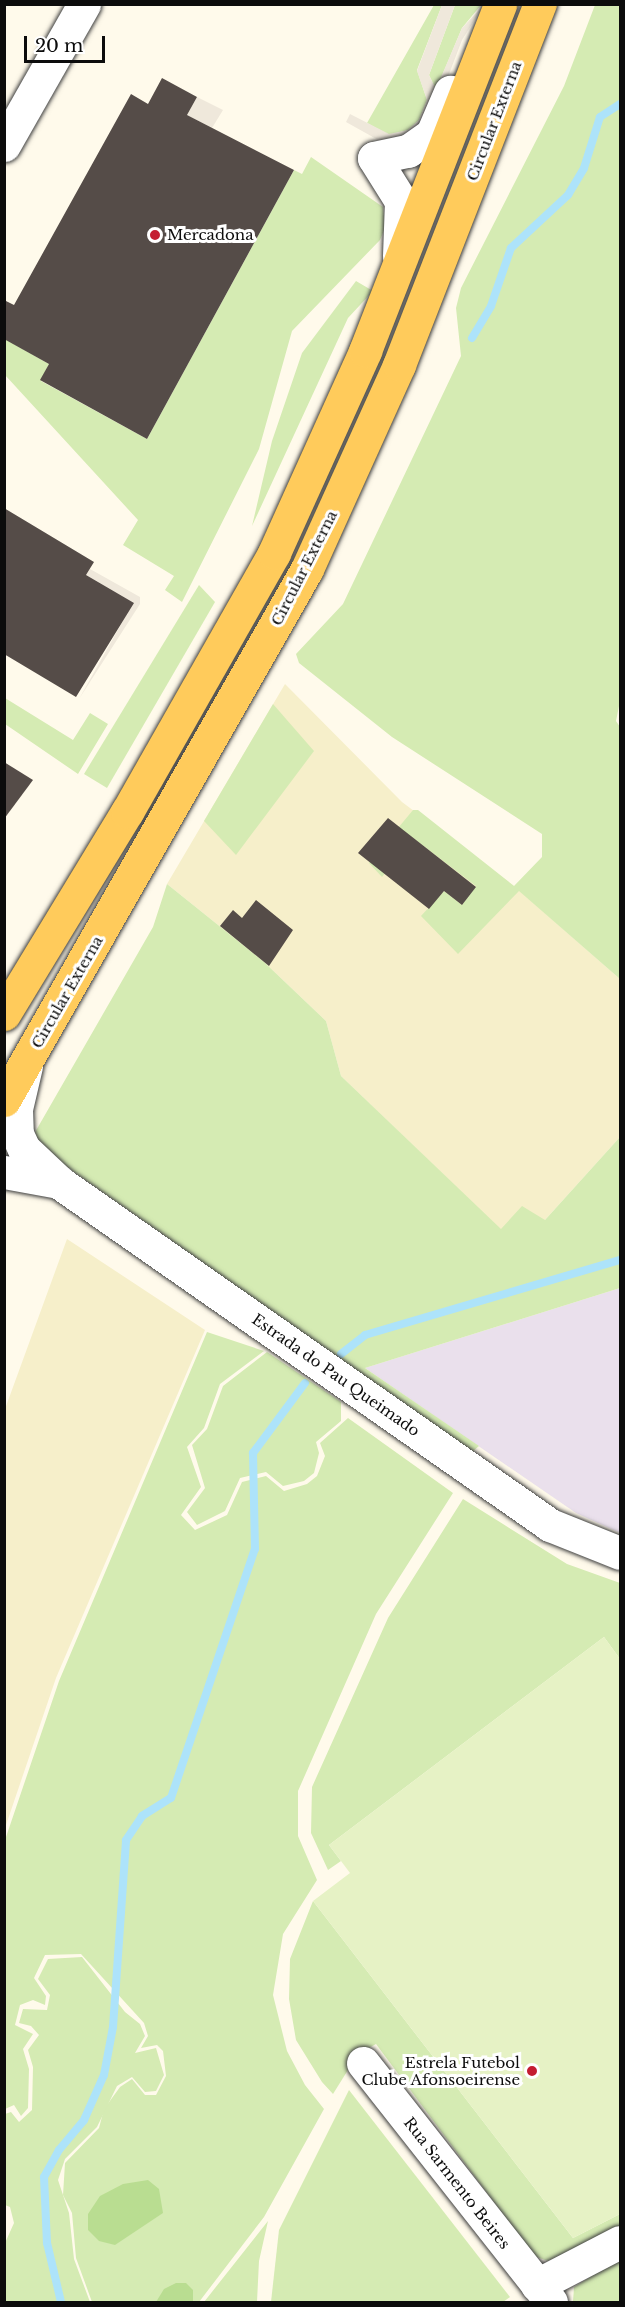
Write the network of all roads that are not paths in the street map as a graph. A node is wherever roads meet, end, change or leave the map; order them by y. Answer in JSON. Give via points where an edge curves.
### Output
{"nodes":[{"id":1,"x":84,"y":4,"type":"edge"},
{"id":2,"x":540,"y":4,"type":"edge"},
{"id":3,"x":498,"y":8,"type":"edge"},
{"id":4,"x":4,"y":145,"type":"edge"},
{"id":5,"x":398,"y":265,"type":"junction"},
{"id":6,"x":6,"y":1010,"type":"edge"},
{"id":7,"x":28,"y":1060,"type":"junction"},
{"id":8,"x":4,"y":1100,"type":"edge"},
{"id":9,"x":4,"y":1172,"type":"edge"},
{"id":10,"x":60,"y":1182,"type":"junction"},
{"id":11,"x":621,"y":1553,"type":"edge"},
{"id":12,"x":363,"y":2063,"type":"dead end"},
{"id":13,"x":621,"y":2242,"type":"edge"},
{"id":14,"x":544,"y":2294,"type":"edge"}],
"edges":[{"from":1,"to":4,"type":"street"},
{"from":2,"to":7,"type":"main road","name":"Circular Externa","via":[[399,365],[307,569]]},
{"from":3,"to":5,"type":"main road"},
{"from":3,"to":5,"type":"street","via":[[475,31],[432,134],[408,151],[374,158],[401,201]]},
{"from":5,"to":6,"type":"main road","via":[[274,553],[127,812]]},
{"from":7,"to":8,"type":"main road","name":"Circular Externa"},
{"from":7,"to":10,"type":"street","name":"Estrada do Pau Queimado","via":[[16,1109],[17,1134],[24,1149]]},
{"from":9,"to":10,"type":"street","name":"Estrada do Pau Queimado"},
{"from":10,"to":11,"type":"street","name":"Estrada do Pau Queimado","via":[[550,1525]]},
{"from":12,"to":14,"type":"street","name":"Rua Sarmento Beires"},
{"from":13,"to":14,"type":"street"}]}
